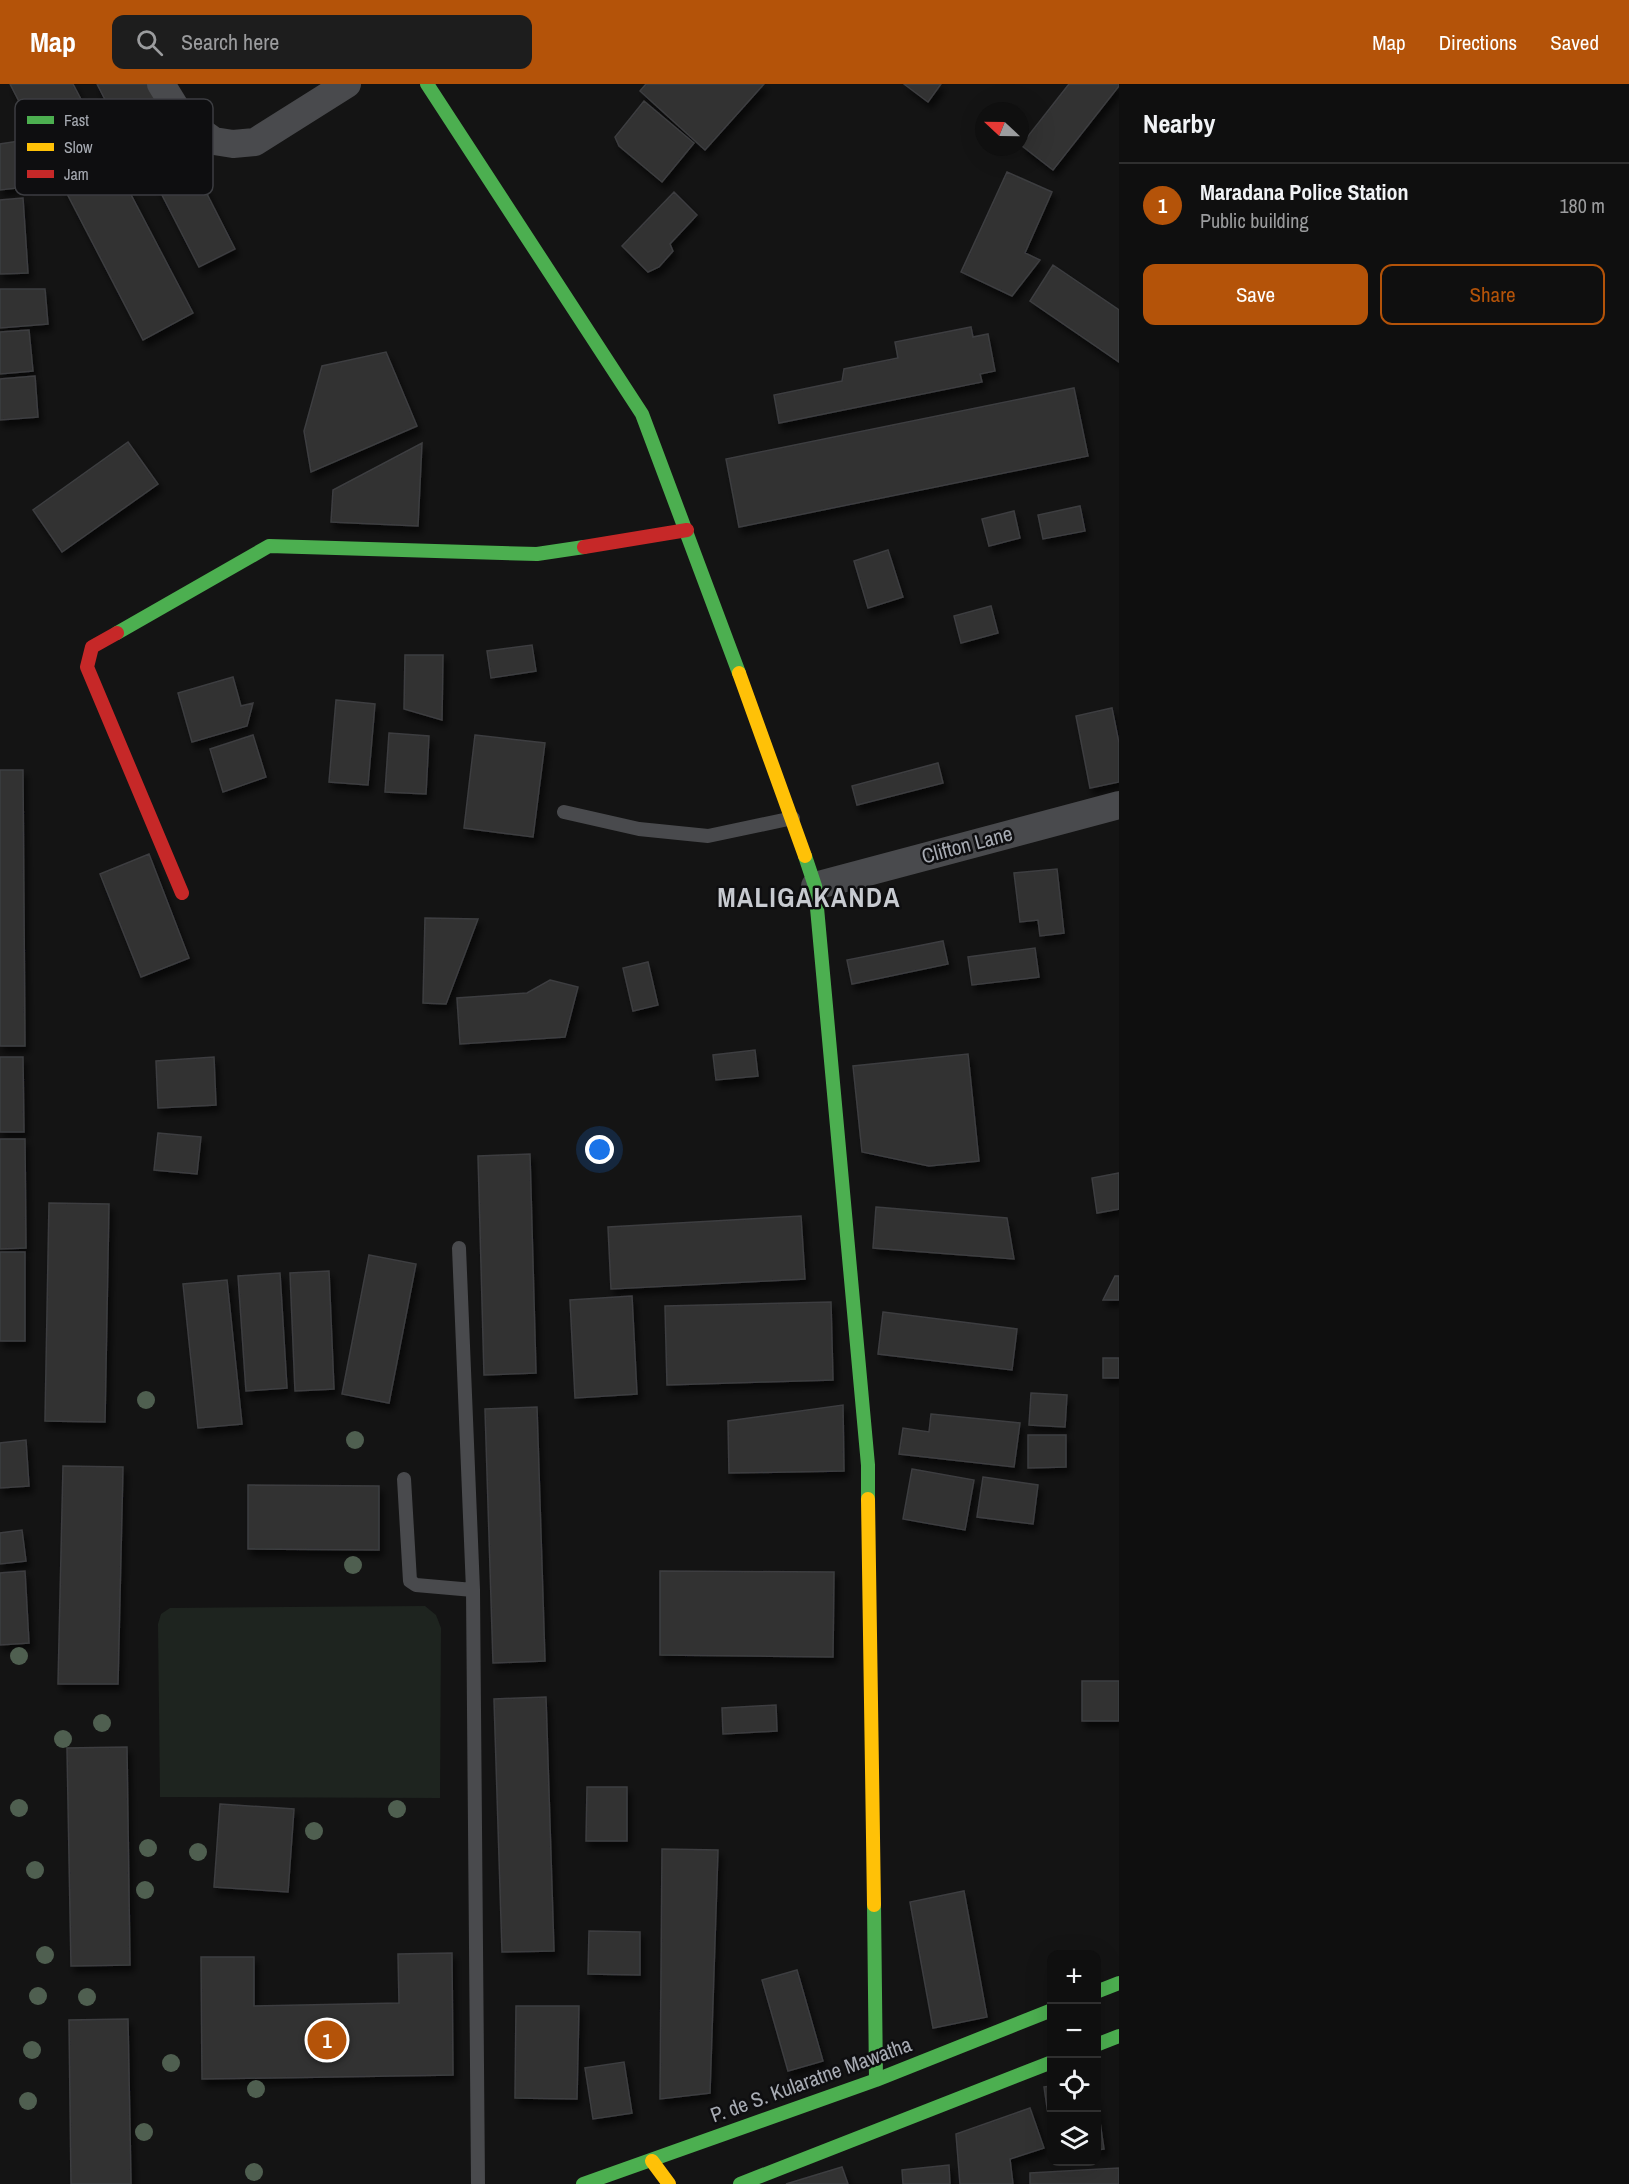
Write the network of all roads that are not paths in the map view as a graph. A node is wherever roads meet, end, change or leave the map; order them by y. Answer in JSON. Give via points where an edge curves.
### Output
{"nodes":[{"id":1,"x":161,"y":84,"type":"edge"},
{"id":2,"x":347,"y":84,"type":"edge"},
{"id":3,"x":427,"y":84,"type":"edge"},
{"id":4,"x":170,"y":99,"type":"edge"},
{"id":5,"x":213,"y":140,"type":"edge"},
{"id":6,"x":687,"y":530,"type":"junction"},
{"id":7,"x":1119,"y":805,"type":"edge"},
{"id":8,"x":564,"y":812,"type":"dead end"},
{"id":9,"x":793,"y":818,"type":"junction"},
{"id":10,"x":815,"y":886,"type":"junction"},
{"id":11,"x":182,"y":893,"type":"dead end"},
{"id":12,"x":459,"y":1248,"type":"dead end"},
{"id":13,"x":404,"y":1479,"type":"dead end"},
{"id":14,"x":473,"y":1590,"type":"junction"},
{"id":15,"x":1119,"y":1983,"type":"edge"},
{"id":16,"x":1101,"y":1990,"type":"edge"},
{"id":17,"x":1047,"y":2012,"type":"edge"},
{"id":18,"x":1119,"y":2036,"type":"edge"},
{"id":19,"x":1101,"y":2043,"type":"edge"},
{"id":20,"x":1047,"y":2064,"type":"edge"},
{"id":21,"x":876,"y":2080,"type":"junction"},
{"id":22,"x":652,"y":2161,"type":"junction"},
{"id":23,"x":592,"y":2183,"type":"edge"},
{"id":24,"x":478,"y":2184,"type":"edge"},
{"id":25,"x":669,"y":2184,"type":"edge"},
{"id":26,"x":740,"y":2184,"type":"edge"}],
"edges":[{"from":1,"to":4,"type":"street"},
{"from":2,"to":5,"type":"street","via":[[255,142]]},
{"from":3,"to":6,"type":"main road","via":[[642,414]]},
{"from":6,"to":9,"type":"main road"},
{"from":6,"to":11,"type":"main road","via":[[537,554],[269,546],[92,647],[87,668]]},
{"from":7,"to":10,"type":"street","name":"Clifton Lane"},
{"from":8,"to":9,"type":"lane","via":[[639,829],[708,836]]},
{"from":9,"to":10,"type":"main road"},
{"from":10,"to":21,"type":"main road","via":[[867,1465]]},
{"from":12,"to":14,"type":"lane"},
{"from":13,"to":14,"type":"lane","via":[[410,1581],[416,1585]]},
{"from":14,"to":24,"type":"lane"},
{"from":15,"to":16,"type":"main road"},
{"from":17,"to":21,"type":"main road","name":"P. de S. Kularatne Mawatha"},
{"from":18,"to":19,"type":"main road"},
{"from":20,"to":26,"type":"main road"},
{"from":21,"to":22,"type":"main road","name":"P. de S. Kularatne Mawatha"},
{"from":22,"to":23,"type":"main road","name":"P. de S. Kularatne Mawatha"},
{"from":22,"to":25,"type":"main road"}]}
